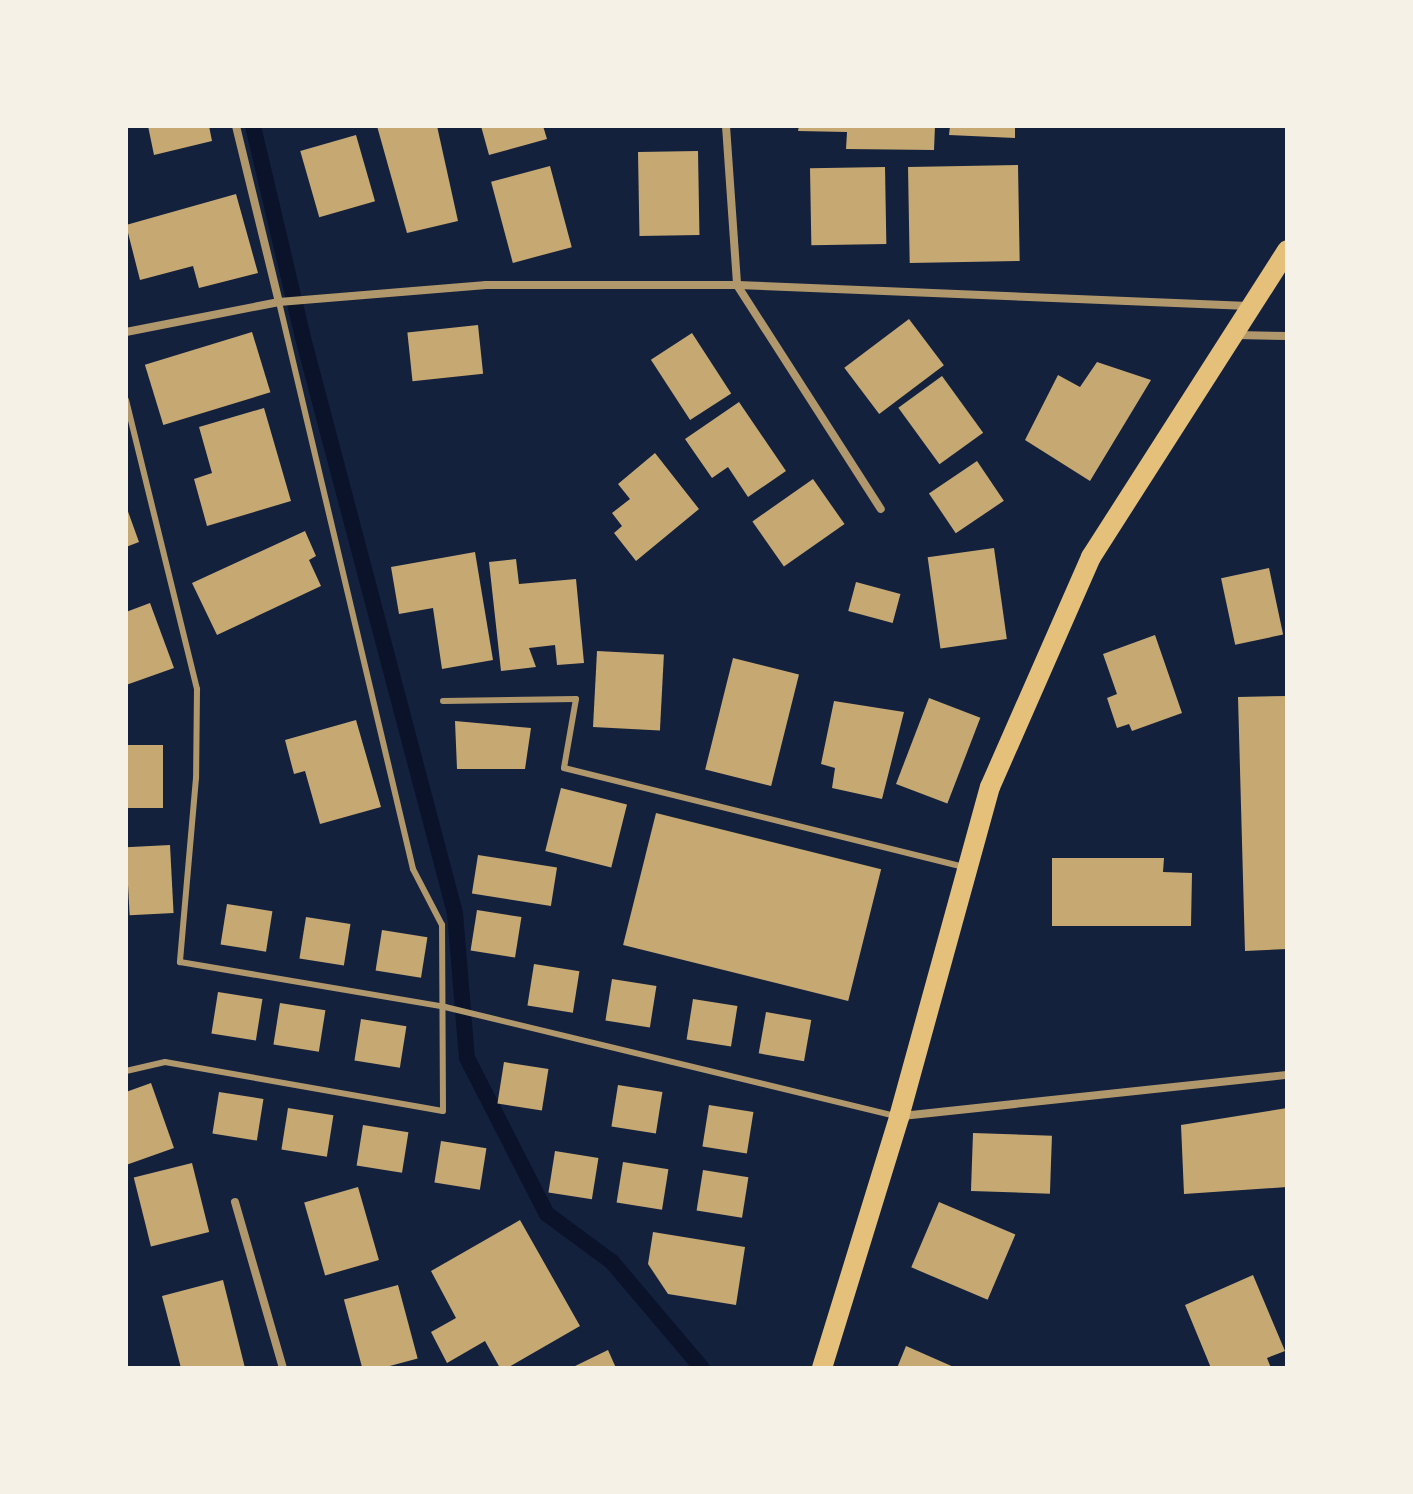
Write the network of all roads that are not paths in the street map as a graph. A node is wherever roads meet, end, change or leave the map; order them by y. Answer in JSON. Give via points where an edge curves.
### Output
{"nodes":[{"id":1,"x":236,"y":126,"type":"edge"},
{"id":2,"x":726,"y":126,"type":"edge"},
{"id":3,"x":1287,"y":250,"type":"edge"},
{"id":4,"x":737,"y":285,"type":"junction"},
{"id":5,"x":279,"y":302,"type":"junction"},
{"id":6,"x":1250,"y":306,"type":"junction"},
{"id":7,"x":126,"y":332,"type":"edge"},
{"id":8,"x":1230,"y":335,"type":"junction"},
{"id":9,"x":1287,"y":336,"type":"edge"},
{"id":10,"x":126,"y":400,"type":"edge"},
{"id":11,"x":881,"y":509,"type":"dead end"},
{"id":12,"x":443,"y":701,"type":"dead end"},
{"id":13,"x":967,"y":868,"type":"junction"},
{"id":14,"x":445,"y":1007,"type":"junction"},
{"id":15,"x":126,"y":1071,"type":"edge"},
{"id":16,"x":1287,"y":1075,"type":"edge"},
{"id":17,"x":899,"y":1117,"type":"junction"},
{"id":18,"x":235,"y":1202,"type":"dead end"},
{"id":19,"x":283,"y":1368,"type":"edge"},
{"id":20,"x":822,"y":1368,"type":"edge"}],
"edges":[{"from":1,"to":5,"type":"street"},
{"from":2,"to":4,"type":"street"},
{"from":3,"to":6,"type":"main road"},
{"from":4,"to":5,"type":"street","via":[[486,285]]},
{"from":4,"to":6,"type":"street"},
{"from":4,"to":11,"type":"street"},
{"from":5,"to":7,"type":"street"},
{"from":5,"to":14,"type":"lane","via":[[413,869],[442,925]]},
{"from":6,"to":8,"type":"main road"},
{"from":8,"to":9,"type":"street"},
{"from":8,"to":13,"type":"main road","via":[[1091,557],[990,787]]},
{"from":10,"to":14,"type":"lane","via":[[197,689],[196,778],[180,962]]},
{"from":12,"to":13,"type":"lane","via":[[576,699],[564,768]]},
{"from":13,"to":17,"type":"main road"},
{"from":14,"to":15,"type":"lane","via":[[443,1111],[165,1062]]},
{"from":14,"to":17,"type":"lane"},
{"from":16,"to":17,"type":"street"},
{"from":17,"to":20,"type":"main road"},
{"from":18,"to":19,"type":"street"}]}
